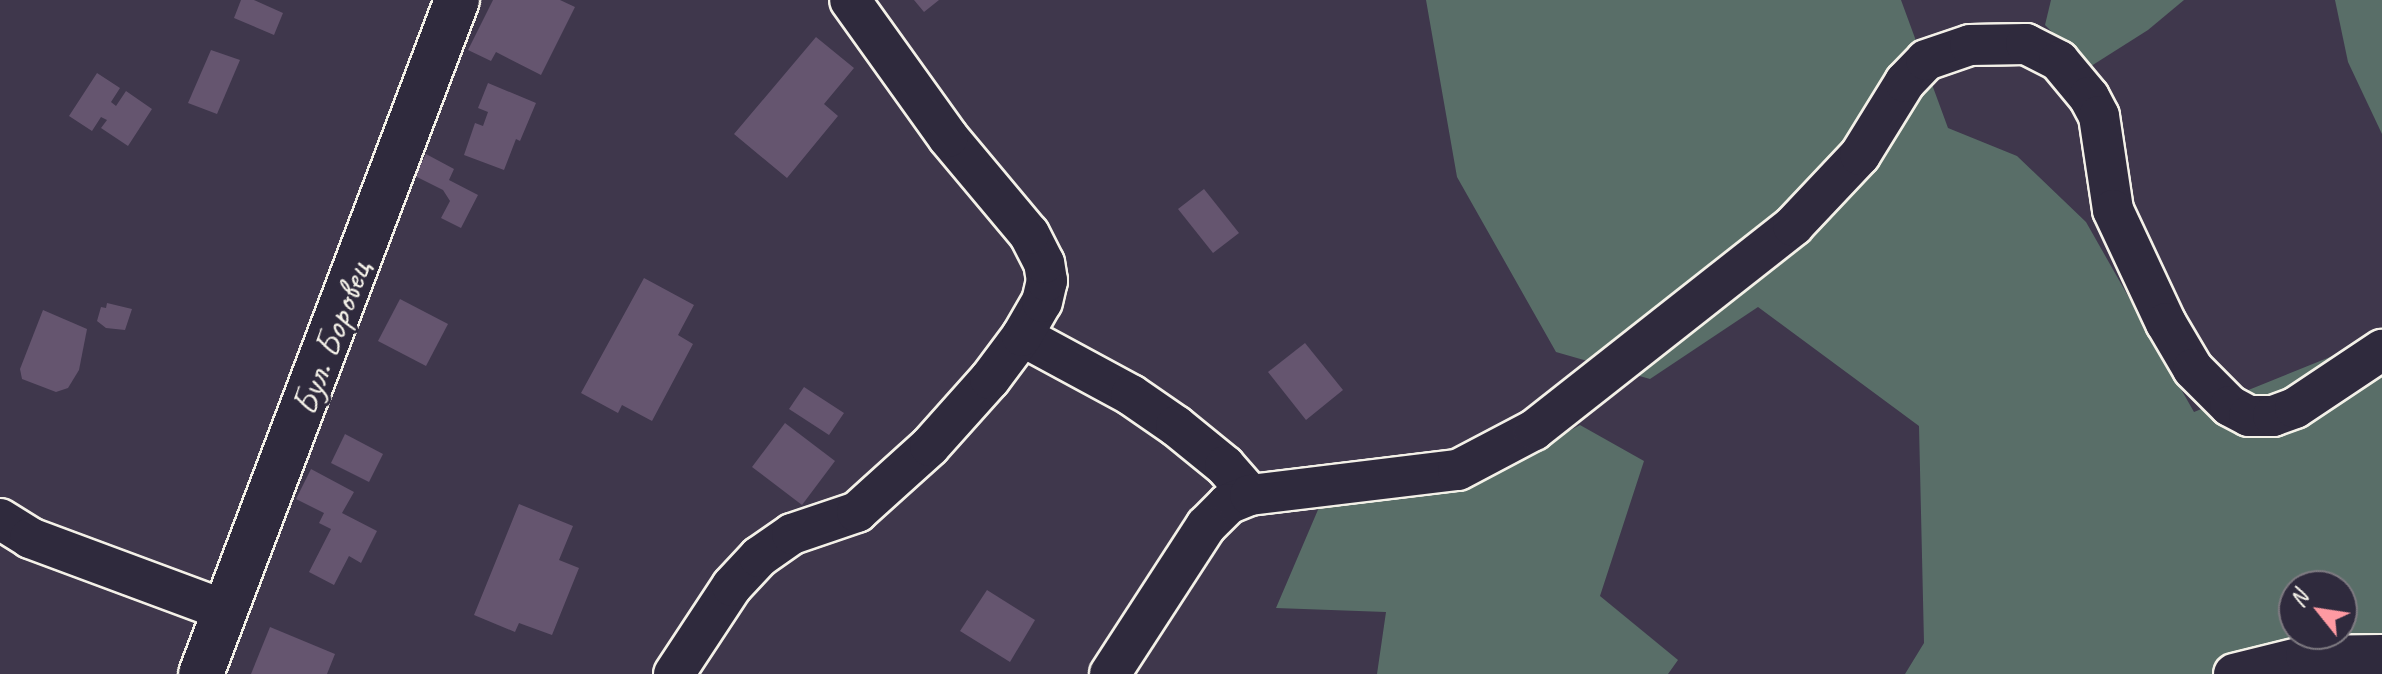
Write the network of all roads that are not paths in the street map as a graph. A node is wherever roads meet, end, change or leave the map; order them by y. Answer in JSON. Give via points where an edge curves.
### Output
{"nodes":[{"id":1,"x":457,"y":0,"type":"edge"},
{"id":2,"x":850,"y":0,"type":"edge"},
{"id":3,"x":1022,"y":336,"type":"junction"},
{"id":4,"x":2382,"y":350,"type":"edge"},
{"id":5,"x":1250,"y":495,"type":"junction"},
{"id":6,"x":0,"y":519,"type":"edge"},
{"id":7,"x":226,"y":611,"type":"junction"},
{"id":8,"x":2382,"y":655,"type":"edge"},
{"id":9,"x":201,"y":674,"type":"edge"},
{"id":10,"x":674,"y":674,"type":"edge"},
{"id":11,"x":1110,"y":674,"type":"edge"},
{"id":12,"x":2234,"y":674,"type":"edge"}],
"edges":[{"from":1,"to":7,"type":"street","name":"Бул. Боровец"},
{"from":2,"to":3,"type":"street","via":[[948,137],[1034,244],[1047,281],[1042,302]]},
{"from":3,"to":5,"type":"street","via":[[1131,395],[1176,426],[1225,466]]},
{"from":3,"to":10,"type":"street","via":[[990,379],[883,492],[857,512],[792,534],[759,557],[732,586]]},
{"from":4,"to":5,"type":"street","via":[[2295,408],[2273,416],[2249,416],[2230,406],[2193,369],[2113,210],[2099,116],[2089,97],[2059,61],[2026,44],[1970,45],[1926,60],[1905,82],[1860,155],[1793,226],[1534,430],[1458,470]]},
{"from":5,"to":11,"type":"street","via":[[1228,504],[1206,526]]},
{"from":6,"to":7,"type":"street","via":[[30,538]]},
{"from":7,"to":9,"type":"street","name":"Бул. Боровец"},
{"from":8,"to":12,"type":"street","via":[[2306,656]]}]}
